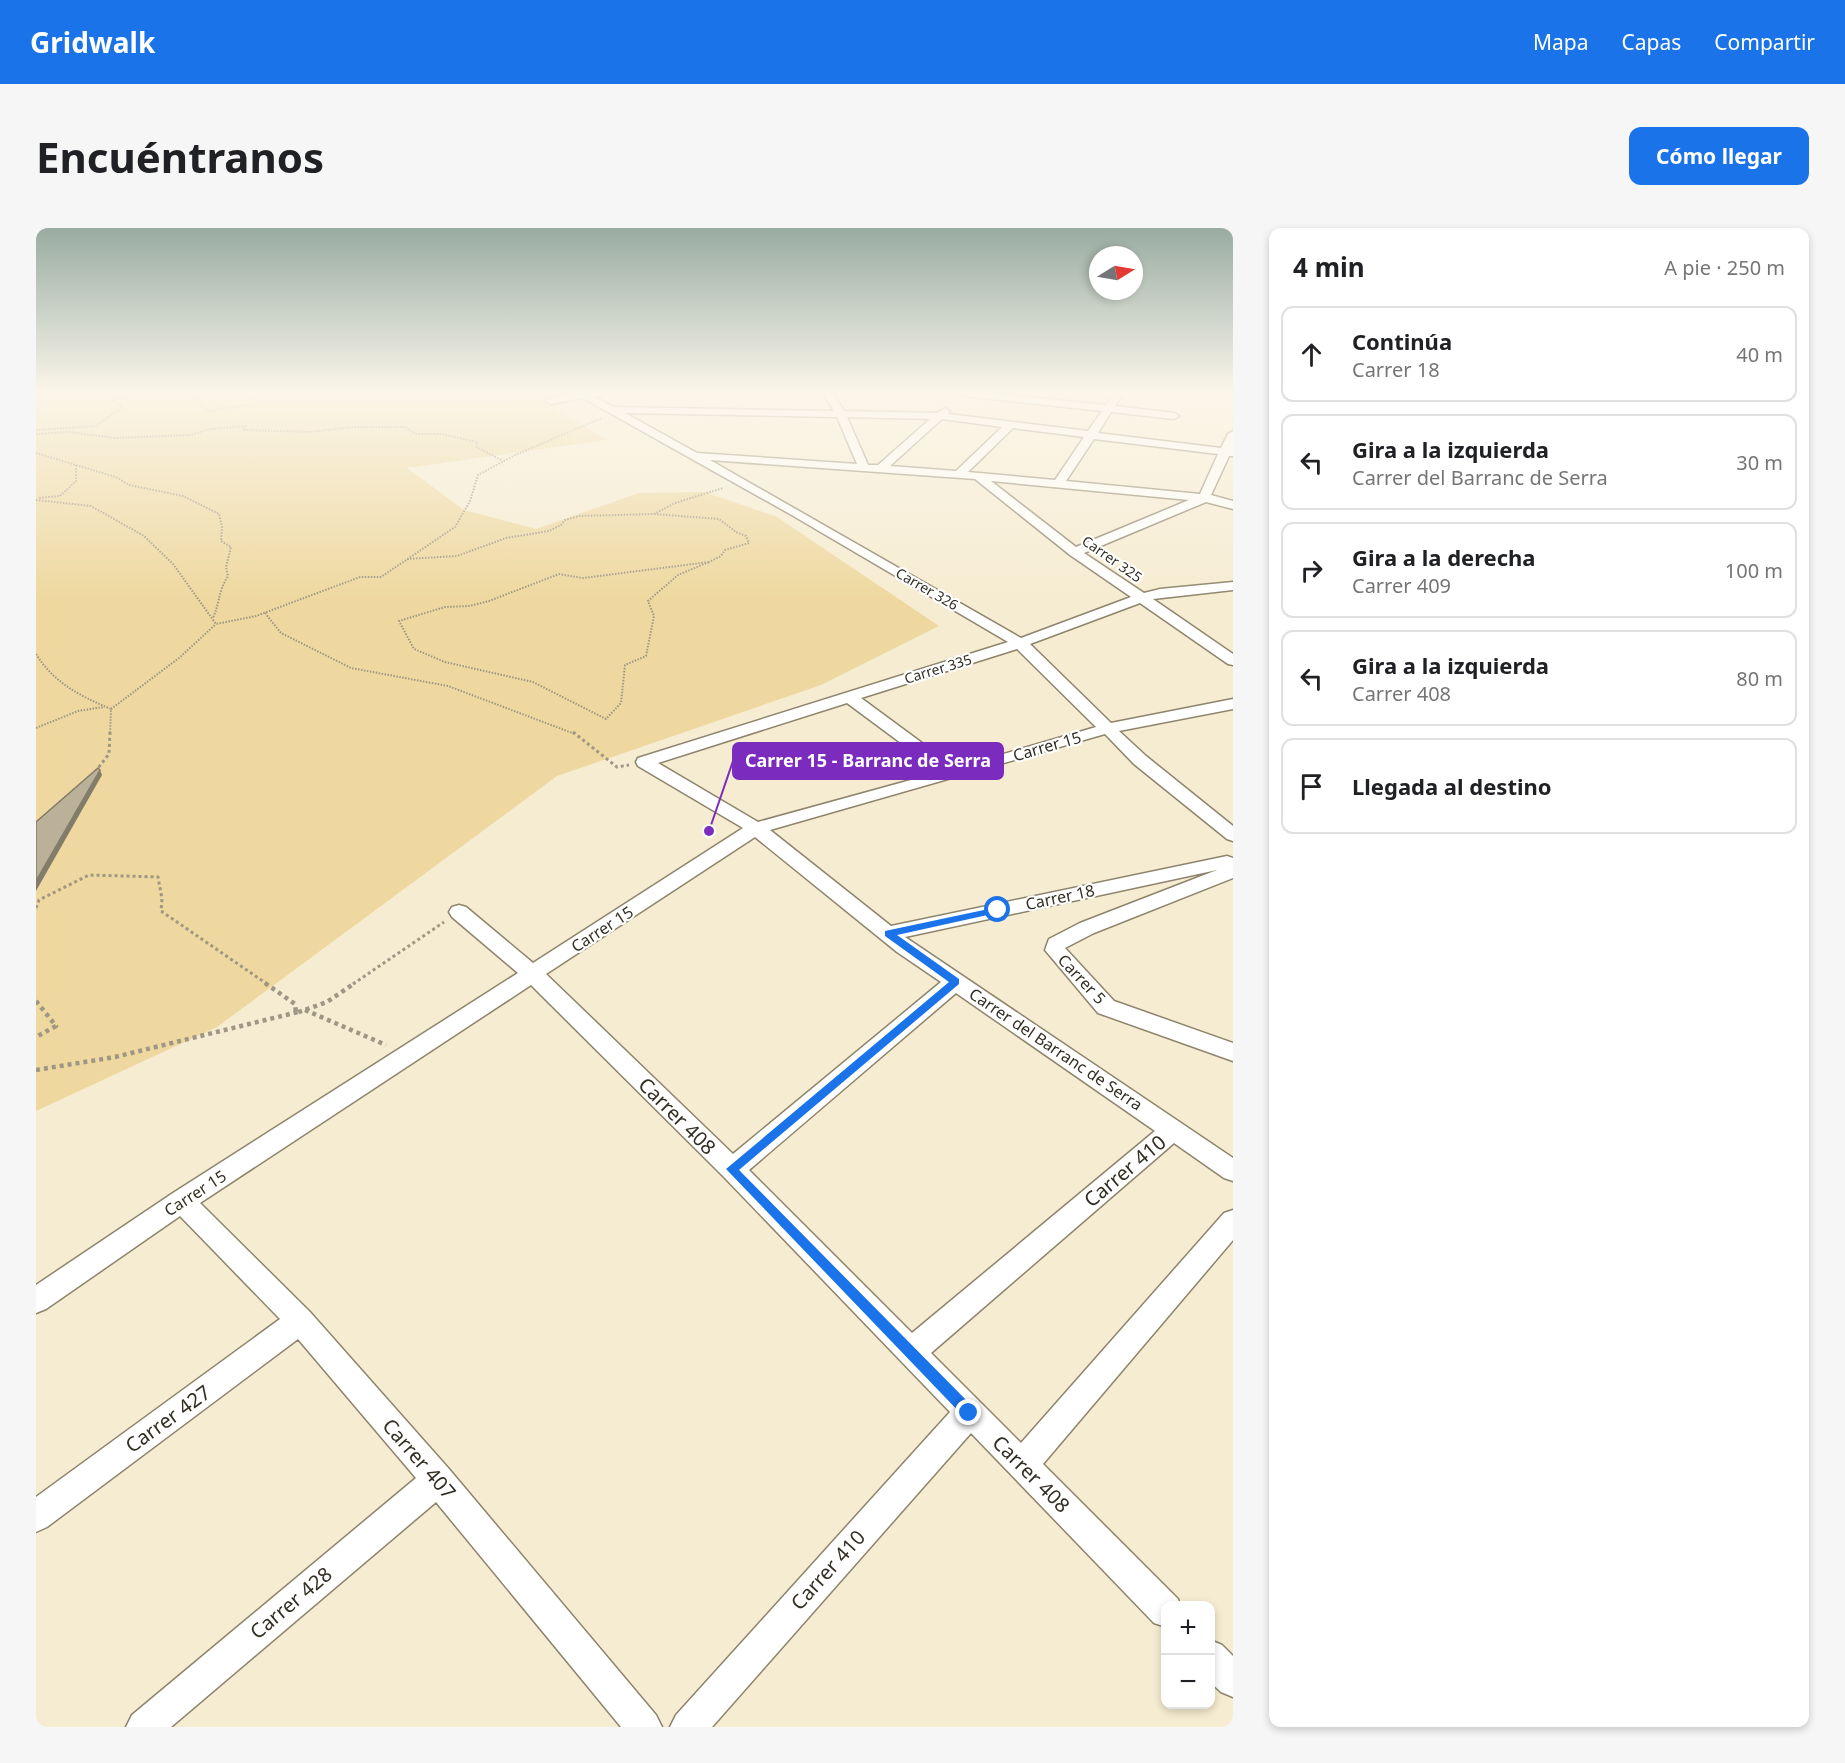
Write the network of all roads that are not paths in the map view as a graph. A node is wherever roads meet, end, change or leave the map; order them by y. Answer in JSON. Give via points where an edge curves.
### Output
{"nodes":[{"id":1,"x":701,"y":460,"type":"edge"},
{"id":2,"x":750,"y":460,"type":"edge"},
{"id":3,"x":860,"y":460,"type":"edge"},
{"id":4,"x":891,"y":460,"type":"edge"},
{"id":5,"x":974,"y":460,"type":"edge"},
{"id":6,"x":1074,"y":460,"type":"edge"},
{"id":7,"x":1225,"y":460,"type":"edge"},
{"id":8,"x":864,"y":468,"type":"junction"},
{"id":9,"x":881,"y":469,"type":"junction"},
{"id":10,"x":959,"y":474,"type":"junction"},
{"id":11,"x":978,"y":476,"type":"junction"},
{"id":12,"x":1058,"y":484,"type":"junction"},
{"id":13,"x":1204,"y":498,"type":"junction"},
{"id":14,"x":1233,"y":505,"type":"edge"},
{"id":15,"x":1075,"y":552,"type":"junction"},
{"id":16,"x":1233,"y":586,"type":"edge"},
{"id":17,"x":1142,"y":598,"type":"junction"},
{"id":18,"x":1020,"y":643,"type":"junction"},
{"id":19,"x":1233,"y":661,"type":"edge"},
{"id":20,"x":849,"y":697,"type":"junction"},
{"id":21,"x":1233,"y":704,"type":"edge"},
{"id":22,"x":1109,"y":728,"type":"junction"},
{"id":23,"x":644,"y":762,"type":"joint"},
{"id":24,"x":952,"y":774,"type":"junction"},
{"id":25,"x":756,"y":828,"type":"junction"},
{"id":26,"x":1233,"y":835,"type":"edge"},
{"id":27,"x":1229,"y":862,"type":"edge"},
{"id":28,"x":459,"y":912,"type":"road end"},
{"id":29,"x":888,"y":933,"type":"junction"},
{"id":30,"x":534,"y":974,"type":"junction"},
{"id":31,"x":956,"y":981,"type":"junction"},
{"id":32,"x":1233,"y":1052,"type":"edge"},
{"id":33,"x":1174,"y":1129,"type":"junction"},
{"id":34,"x":732,"y":1169,"type":"junction"},
{"id":35,"x":1233,"y":1171,"type":"edge"},
{"id":36,"x":182,"y":1201,"type":"junction"},
{"id":37,"x":1233,"y":1221,"type":"edge"},
{"id":38,"x":36,"y":1299,"type":"edge"},
{"id":39,"x":300,"y":1321,"type":"junction"},
{"id":40,"x":912,"y":1352,"type":"junction"},
{"id":41,"x":969,"y":1413,"type":"junction"},
{"id":42,"x":1023,"y":1464,"type":"junction"},
{"id":43,"x":438,"y":1480,"type":"junction"},
{"id":44,"x":36,"y":1516,"type":"edge"},
{"id":45,"x":1161,"y":1606,"type":"edge"},
{"id":46,"x":1215,"y":1662,"type":"edge"},
{"id":47,"x":1233,"y":1680,"type":"edge"},
{"id":48,"x":144,"y":1727,"type":"edge"},
{"id":49,"x":644,"y":1727,"type":"edge"},
{"id":50,"x":688,"y":1727,"type":"edge"}],
"edges":[{"from":1,"to":18,"type":"street","name":"Carrer 326"},
{"from":2,"to":8,"type":"street"},
{"from":3,"to":8,"type":"street"},
{"from":4,"to":9,"type":"street"},
{"from":5,"to":10,"type":"street"},
{"from":6,"to":12,"type":"street"},
{"from":7,"to":13,"type":"street"},
{"from":8,"to":9,"type":"street"},
{"from":9,"to":10,"type":"street"},
{"from":10,"to":11,"type":"street"},
{"from":11,"to":12,"type":"street"},
{"from":11,"to":15,"type":"street","name":"Carrer 325"},
{"from":12,"to":13,"type":"street"},
{"from":13,"to":14,"type":"street"},
{"from":13,"to":15,"type":"street"},
{"from":15,"to":17,"type":"street","name":"Carrer 325"},
{"from":16,"to":17,"type":"street","name":"Carrer 335"},
{"from":17,"to":18,"type":"street","name":"Carrer 335"},
{"from":17,"to":19,"type":"street","name":"Carrer 325"},
{"from":18,"to":20,"type":"street","name":"Carrer 335"},
{"from":18,"to":22,"type":"street","name":"Carrer 326"},
{"from":20,"to":23,"type":"street","name":"Carrer 335"},
{"from":20,"to":24,"type":"street"},
{"from":21,"to":22,"type":"street","name":"Carrer 15"},
{"from":22,"to":24,"type":"street","name":"Carrer 15"},
{"from":22,"to":26,"type":"street","name":"Carrer 326","via":[[1140,760]]},
{"from":23,"to":25,"type":"street","name":"Carrer del Barranc de Serra"},
{"from":24,"to":25,"type":"street","name":"Carrer 15"},
{"from":25,"to":29,"type":"street","name":"Carrer del Barranc de Serra"},
{"from":25,"to":30,"type":"street","name":"Carrer 15"},
{"from":27,"to":29,"type":"street","name":"Carrer 18"},
{"from":27,"to":32,"type":"street","name":"Carrer 5","via":[[1228,873],[1087,928],[1056,944],[1055,950],[1106,1007]]},
{"from":28,"to":30,"type":"street","name":"Carrer 408"},
{"from":29,"to":31,"type":"street","name":"Carrer del Barranc de Serra"},
{"from":30,"to":34,"type":"street","name":"Carrer 408"},
{"from":30,"to":36,"type":"street","name":"Carrer 15"},
{"from":31,"to":33,"type":"street","name":"Carrer del Barranc de Serra"},
{"from":31,"to":34,"type":"street"},
{"from":33,"to":35,"type":"street","name":"Carrer del Barranc de Serra"},
{"from":33,"to":40,"type":"street","name":"Carrer 410"},
{"from":34,"to":40,"type":"street","name":"Carrer 408"},
{"from":36,"to":38,"type":"street","name":"Carrer 15"},
{"from":36,"to":39,"type":"street","name":"Carrer 407"},
{"from":37,"to":42,"type":"street"},
{"from":39,"to":43,"type":"street","name":"Carrer 407"},
{"from":39,"to":44,"type":"street","name":"Carrer 427"},
{"from":40,"to":41,"type":"street","name":"Carrer 408"},
{"from":41,"to":42,"type":"street","name":"Carrer 408"},
{"from":41,"to":50,"type":"street","name":"Carrer 410"},
{"from":42,"to":45,"type":"street","name":"Carrer 408"},
{"from":43,"to":48,"type":"street","name":"Carrer 428"},
{"from":43,"to":49,"type":"street","name":"Carrer 407"},
{"from":46,"to":47,"type":"street"}]}
